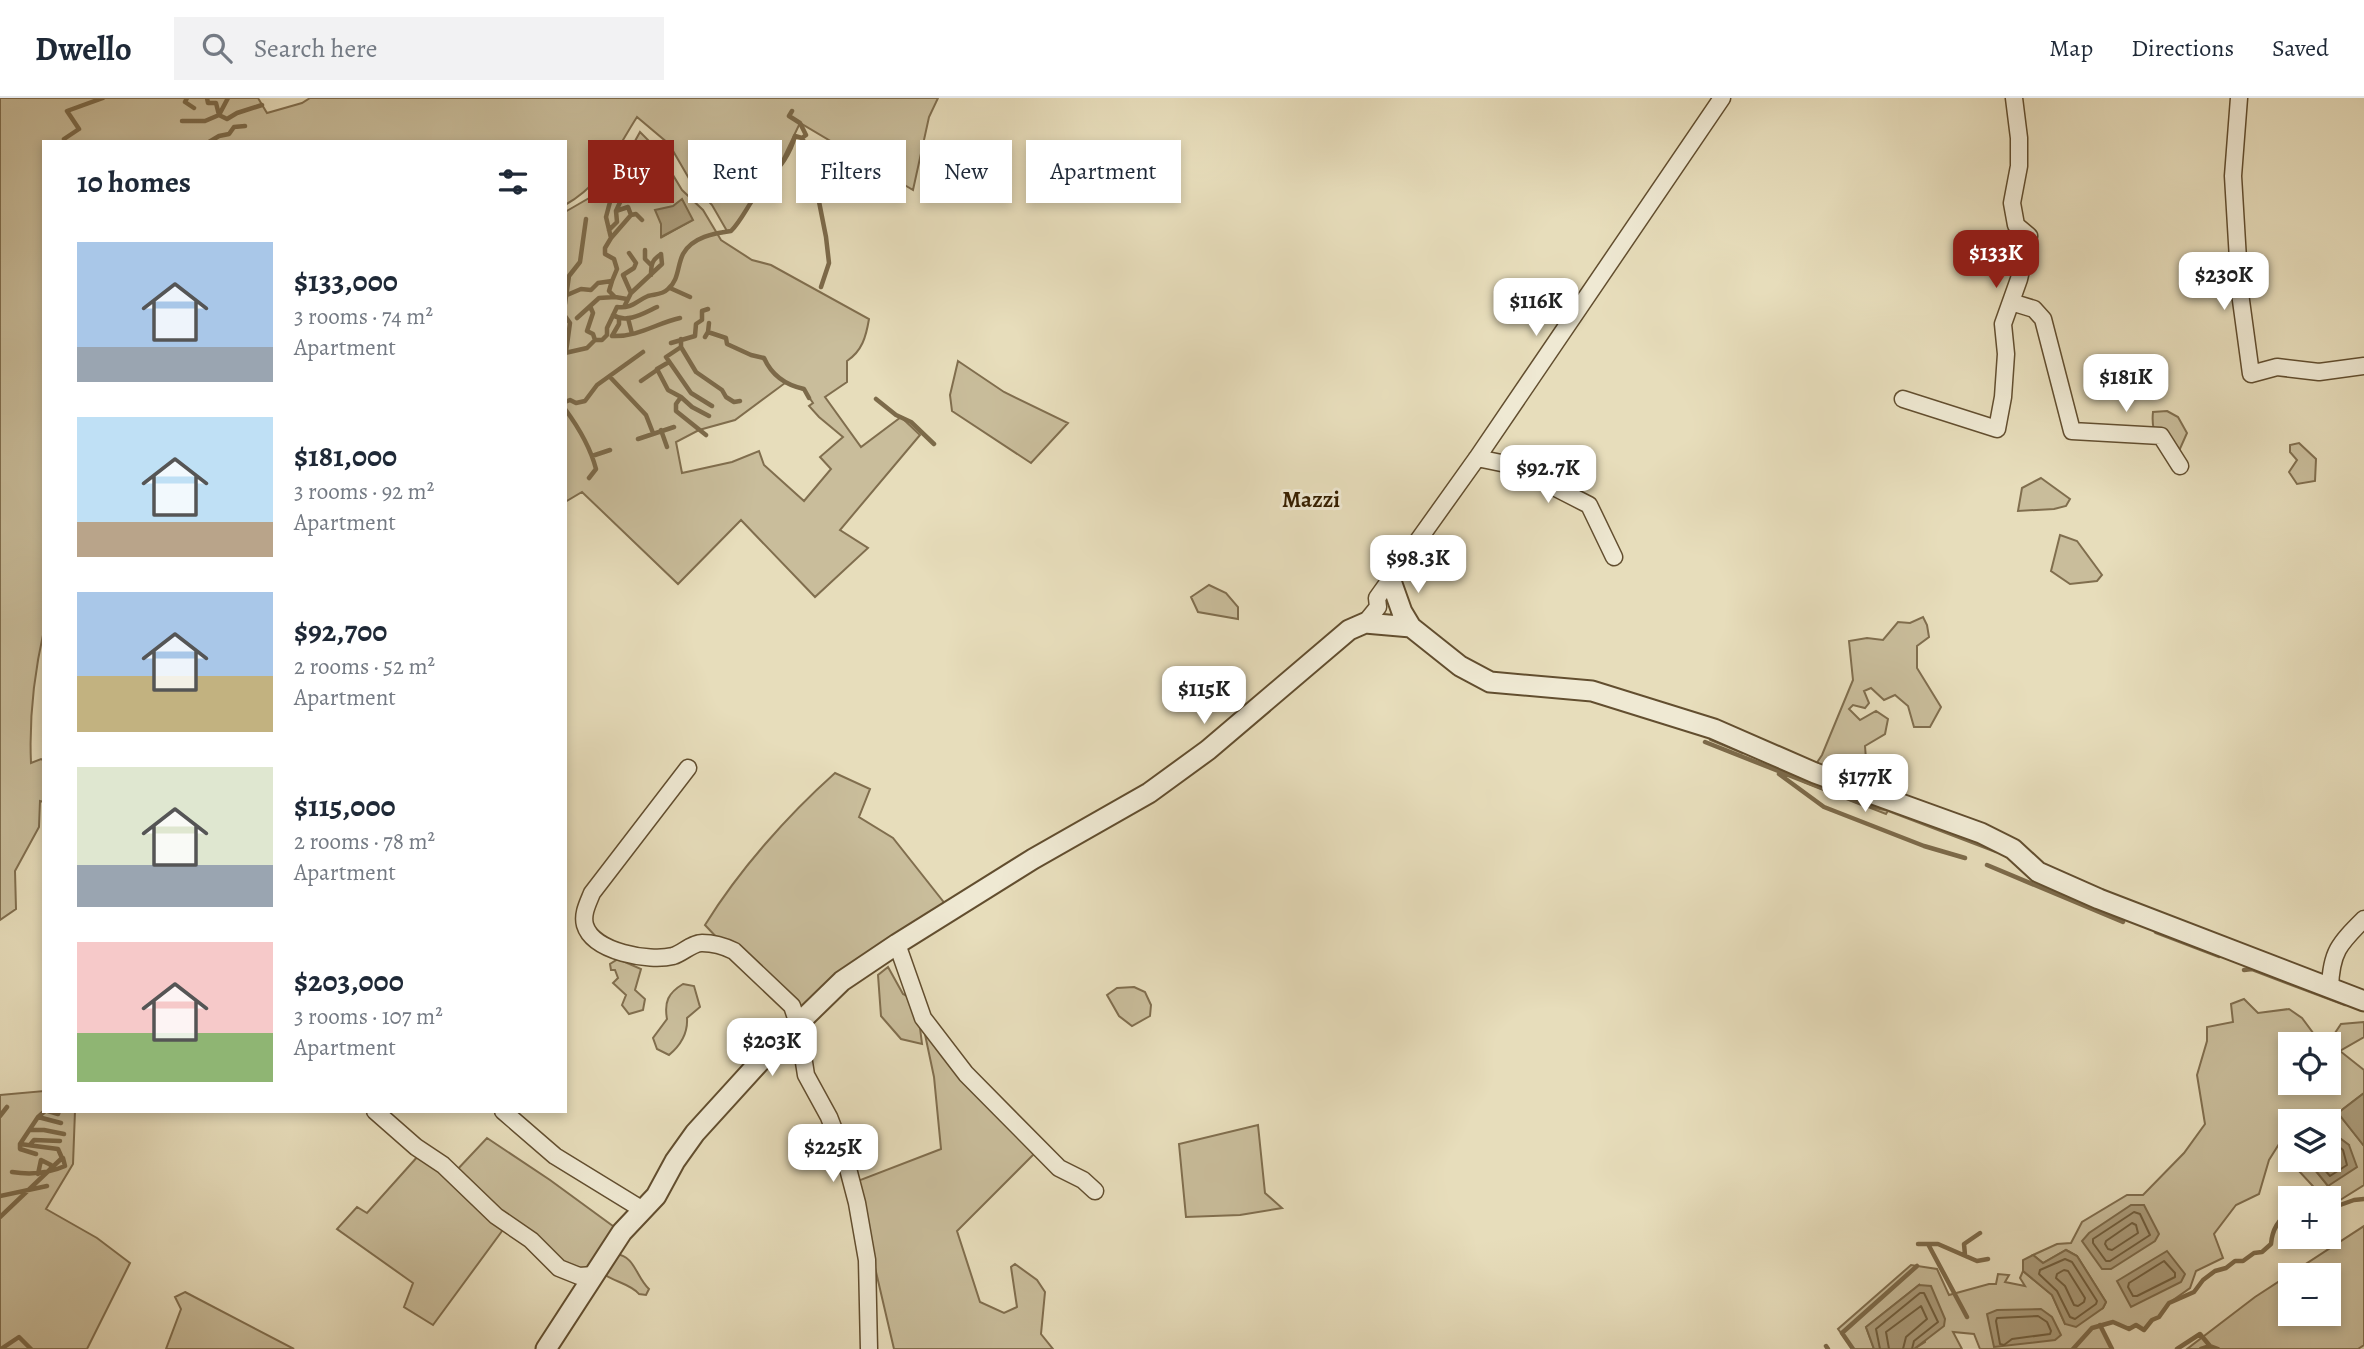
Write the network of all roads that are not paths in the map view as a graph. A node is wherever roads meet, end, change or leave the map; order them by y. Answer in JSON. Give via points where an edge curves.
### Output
{"nodes":[{"id":1,"x":1722,"y":98,"type":"edge"},
{"id":2,"x":2014,"y":98,"type":"edge"},
{"id":3,"x":2239,"y":98,"type":"edge"},
{"id":4,"x":2011,"y":302,"type":"junction"},
{"id":5,"x":2364,"y":366,"type":"edge"},
{"id":6,"x":1903,"y":399,"type":"dead end"},
{"id":7,"x":1477,"y":458,"type":"junction"},
{"id":8,"x":2180,"y":466,"type":"dead end"},
{"id":9,"x":1614,"y":557,"type":"dead end"},
{"id":10,"x":1391,"y":581,"type":"junction"},
{"id":11,"x":1365,"y":623,"type":"junction"},
{"id":12,"x":1410,"y":627,"type":"junction"},
{"id":13,"x":688,"y":768,"type":"dead end"},
{"id":14,"x":2364,"y":919,"type":"edge"},
{"id":15,"x":897,"y":944,"type":"junction"},
{"id":16,"x":2330,"y":988,"type":"junction"},
{"id":17,"x":2364,"y":1001,"type":"edge"},
{"id":18,"x":798,"y":1024,"type":"junction"},
{"id":19,"x":377,"y":1113,"type":"edge"},
{"id":20,"x":505,"y":1113,"type":"edge"},
{"id":21,"x":1095,"y":1191,"type":"dead end"},
{"id":22,"x":643,"y":1210,"type":"junction"},
{"id":23,"x":594,"y":1275,"type":"junction"},
{"id":24,"x":546,"y":1349,"type":"edge"},
{"id":25,"x":869,"y":1349,"type":"edge"}],
"edges":[{"from":1,"to":7,"type":"street"},
{"from":2,"to":4,"type":"street","via":[[2019,166],[2012,203],[2017,225],[2029,236]]},
{"from":3,"to":5,"type":"street","via":[[2233,176],[2240,293],[2251,374],[2277,367],[2319,372]]},
{"from":4,"to":6,"type":"street","via":[[2003,324],[2006,354],[1997,429]]},
{"from":4,"to":8,"type":"street","via":[[2034,309],[2043,319],[2072,430],[2161,436]]},
{"from":7,"to":9,"type":"street","via":[[1511,465],[1589,505]]},
{"from":7,"to":10,"type":"street"},
{"from":10,"to":11,"type":"street"},
{"from":10,"to":12,"type":"street"},
{"from":11,"to":12,"type":"street"},
{"from":11,"to":15,"type":"street","via":[[1349,630],[1208,750],[1149,793]]},
{"from":12,"to":16,"type":"street","via":[[1460,666],[1490,682],[1592,691],[1714,729],[1828,778],[1981,833],[2014,849],[2038,872]]},
{"from":13,"to":18,"type":"street","via":[[592,894],[585,925],[606,948],[644,957],[673,956],[699,942],[725,946],[792,1006]]},
{"from":14,"to":16,"type":"street","via":[[2335,953]]},
{"from":15,"to":18,"type":"street","via":[[842,981]]},
{"from":15,"to":21,"type":"street","via":[[923,1018],[966,1074],[1059,1168]]},
{"from":16,"to":17,"type":"street"},
{"from":18,"to":22,"type":"street","via":[[695,1133]]},
{"from":18,"to":25,"type":"street","via":[[806,1075],[829,1117],[857,1203],[867,1260]]},
{"from":19,"to":23,"type":"street","via":[[559,1268],[579,1276]]},
{"from":20,"to":22,"type":"street","via":[[555,1156]]},
{"from":22,"to":23,"type":"street"},
{"from":23,"to":24,"type":"street"}]}
